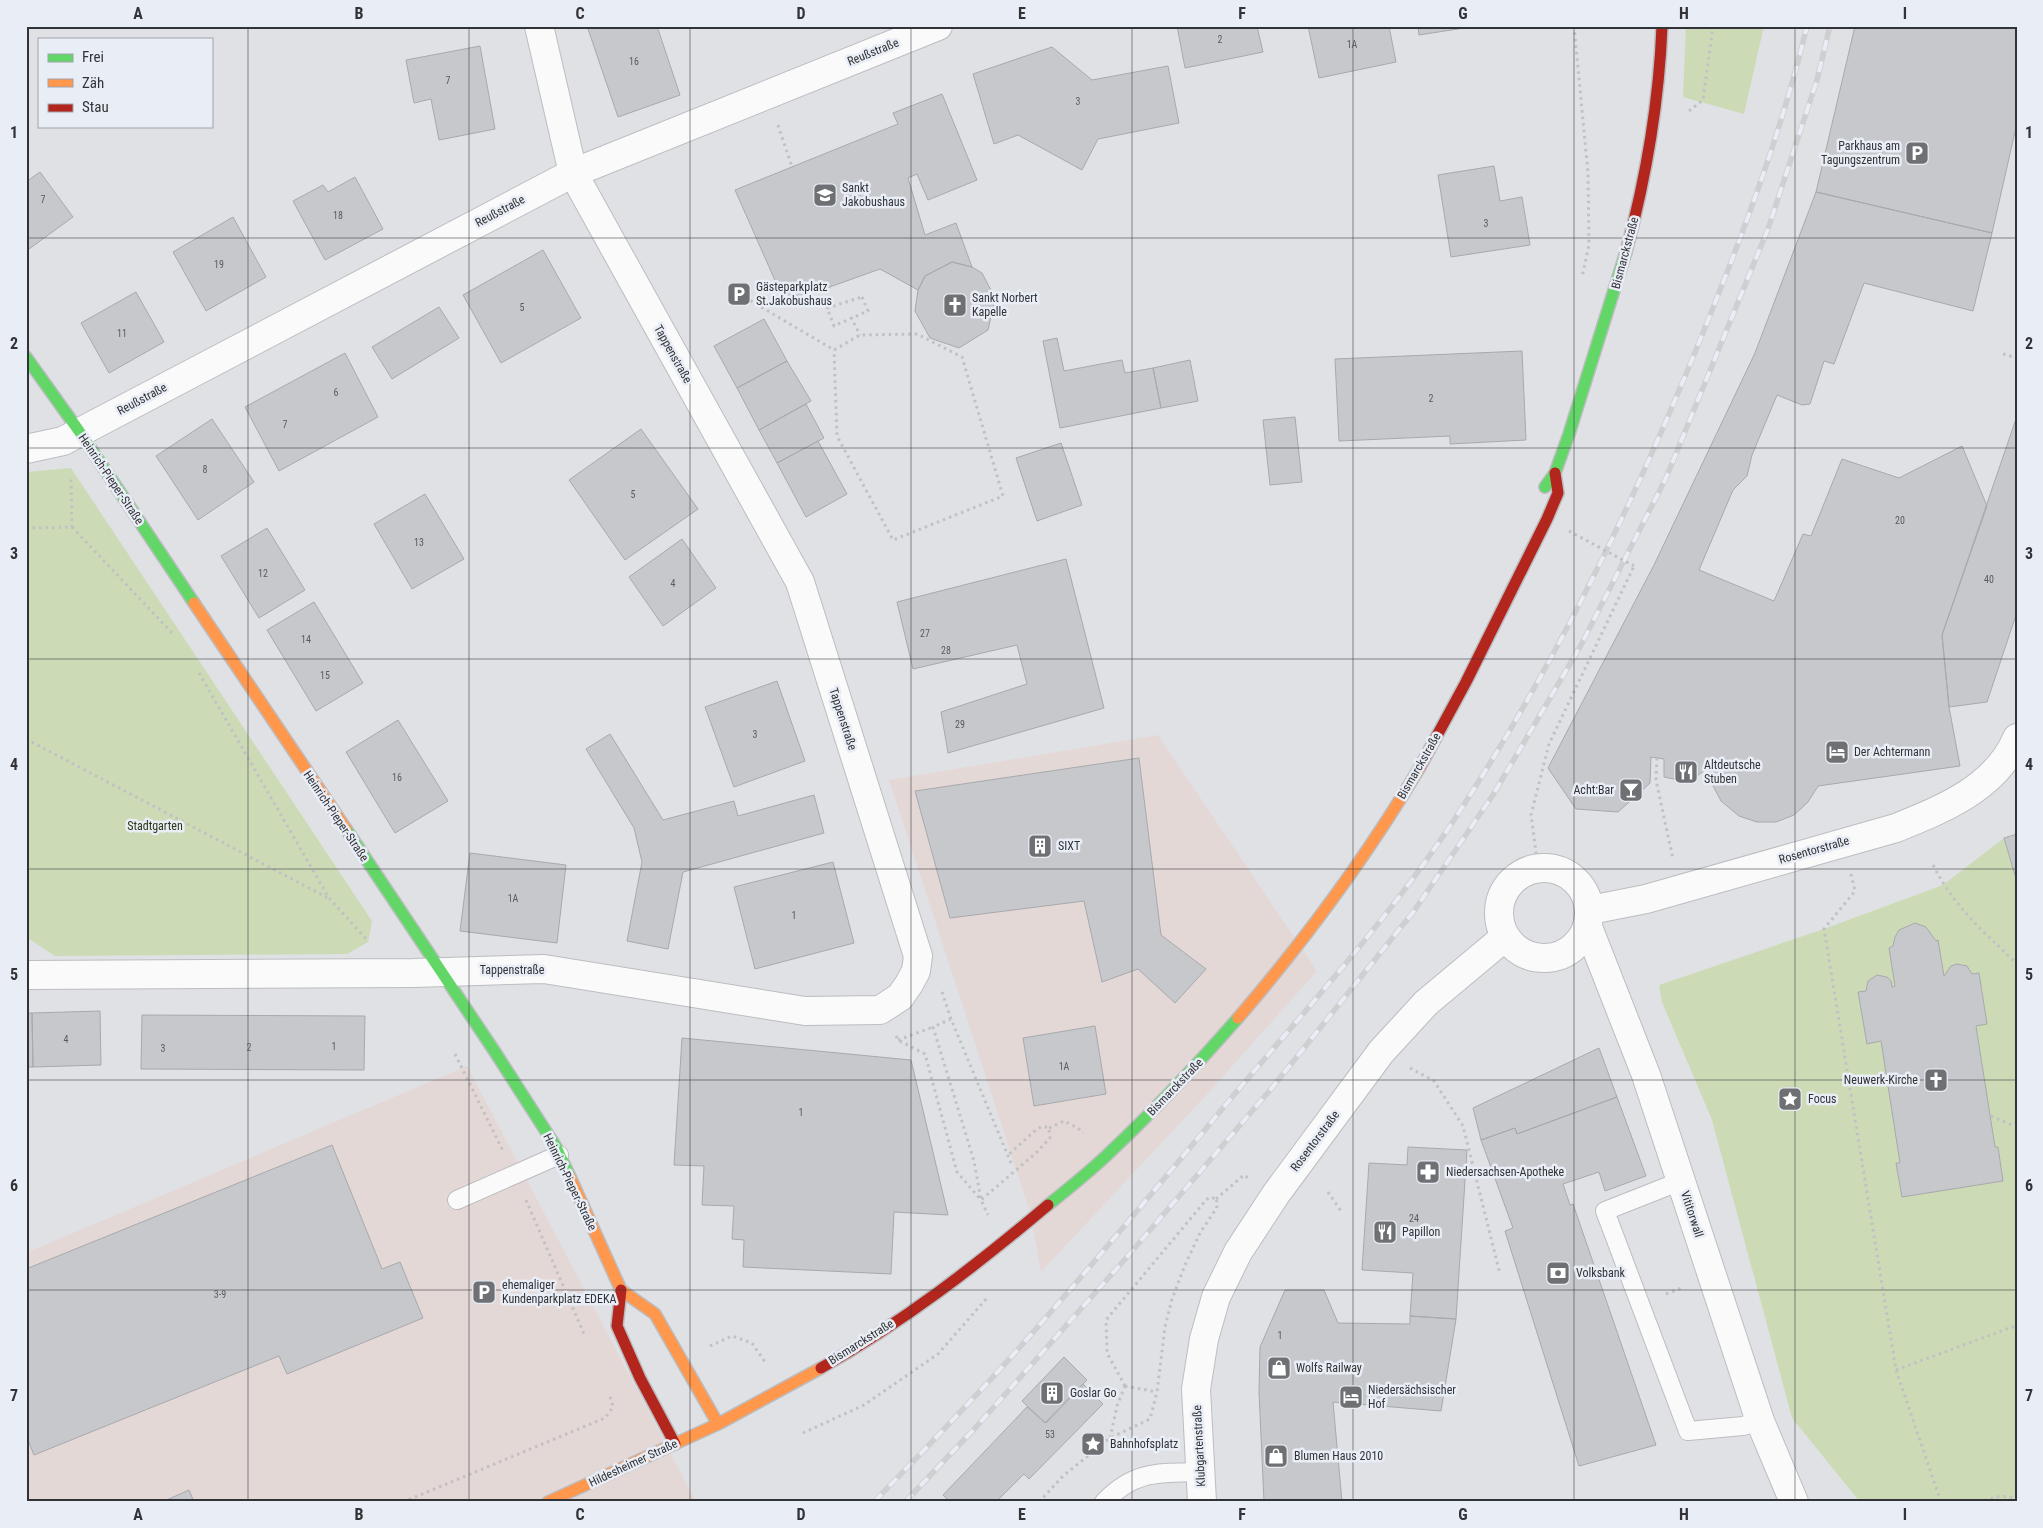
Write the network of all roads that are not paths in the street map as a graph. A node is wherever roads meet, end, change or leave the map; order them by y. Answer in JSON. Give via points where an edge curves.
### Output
{"nodes":[{"id":1,"x":539,"y":26,"type":"edge"},
{"id":2,"x":938,"y":26,"type":"edge"},
{"id":3,"x":1662,"y":26,"type":"edge"},
{"id":4,"x":573,"y":173,"type":"junction"},
{"id":5,"x":26,"y":357,"type":"edge"},
{"id":6,"x":71,"y":436,"type":"junction"},
{"id":7,"x":26,"y":449,"type":"edge"},
{"id":8,"x":1555,"y":473,"type":"junction"},
{"id":9,"x":1541,"y":496,"type":"dead end"},
{"id":10,"x":1528,"y":530,"type":"dead end"},
{"id":11,"x":1496,"y":620,"type":"junction"},
{"id":12,"x":2015,"y":746,"type":"edge"},
{"id":13,"x":1589,"y":919,"type":"junction"},
{"id":14,"x":1505,"y":937,"type":"junction"},
{"id":15,"x":440,"y":971,"type":"junction"},
{"id":16,"x":26,"y":975,"type":"edge"},
{"id":17,"x":559,"y":1155,"type":"junction"},
{"id":18,"x":1681,"y":1181,"type":"junction"},
{"id":19,"x":457,"y":1200,"type":"dead end"},
{"id":20,"x":621,"y":1290,"type":"junction"},
{"id":21,"x":1196,"y":1389,"type":"joint"},
{"id":22,"x":1760,"y":1421,"type":"junction"},
{"id":23,"x":718,"y":1424,"type":"junction"},
{"id":24,"x":675,"y":1444,"type":"junction"},
{"id":25,"x":1200,"y":1472,"type":"junction"},
{"id":26,"x":548,"y":1502,"type":"edge"},
{"id":27,"x":1104,"y":1502,"type":"edge"},
{"id":28,"x":1202,"y":1502,"type":"edge"},
{"id":29,"x":1794,"y":1502,"type":"edge"}],
"edges":[{"from":1,"to":4,"type":"street","name":"Tappenstraße"},
{"from":2,"to":4,"type":"street","name":"Reußstraße"},
{"from":3,"to":8,"type":"street","name":"Bismarckstraße","via":[[1652,142],[1628,246],[1590,374]]},
{"from":4,"to":6,"type":"street","name":"Reußstraße"},
{"from":4,"to":15,"type":"street","name":"Tappenstraße","via":[[800,582],[918,956],[916,971],[900,997],[880,1010],[805,1011],[544,969]]},
{"from":5,"to":6,"type":"street","name":"Heinrich-Pieper-Straße"},
{"from":6,"to":7,"type":"street","name":"Reußstraße"},
{"from":6,"to":15,"type":"street","name":"Heinrich-Pieper-Straße"},
{"from":8,"to":9,"type":"street","name":"Bismarckstraße"},
{"from":8,"to":11,"type":"street","name":"Bismarckstraße","via":[[1558,493]]},
{"from":10,"to":11,"type":"street","name":"Bismarckstraße"},
{"from":11,"to":23,"type":"street","name":"Bismarckstraße","via":[[1419,770],[1345,882],[1268,983],[1154,1110],[1105,1157],[1002,1244],[908,1312],[849,1352]]},
{"from":12,"to":13,"type":"street","name":"Rosentorstraße","via":[[1992,776],[1936,812],[1896,828],[1679,889]]},
{"from":13,"to":14,"type":"street","via":[[1580,942],[1566,954],[1550,959],[1532,958],[1517,950]]},
{"from":13,"to":14,"type":"street","via":[[1585,892],[1574,878],[1556,868],[1538,867],[1517,876],[1502,893],[1498,916]]},
{"from":13,"to":18,"type":"street","name":"Vititorwall"},
{"from":14,"to":21,"type":"street","name":"Rosentorstraße","via":[[1426,1003],[1382,1052],[1276,1194],[1238,1252],[1216,1297],[1204,1339]]},
{"from":15,"to":16,"type":"street"},
{"from":15,"to":17,"type":"street","name":"Heinrich-Pieper-Straße"},
{"from":17,"to":19,"type":"lane"},
{"from":17,"to":20,"type":"street","name":"Heinrich-Pieper-Straße"},
{"from":18,"to":22,"type":"street","name":"Vititorwall"},
{"from":18,"to":22,"type":"lane","via":[[1605,1211],[1688,1431],[1743,1426]]},
{"from":20,"to":23,"type":"street","via":[[655,1314]]},
{"from":20,"to":24,"type":"street","via":[[617,1326]]},
{"from":21,"to":25,"type":"street","name":"Klubgartenstraße"},
{"from":22,"to":29,"type":"street","name":"Vititorwall"},
{"from":23,"to":24,"type":"street","name":"Hildesheimer Straße"},
{"from":24,"to":26,"type":"street","name":"Hildesheimer Straße"},
{"from":25,"to":27,"type":"lane","via":[[1140,1476]]},
{"from":25,"to":28,"type":"street","name":"Klubgartenstraße"}]}
